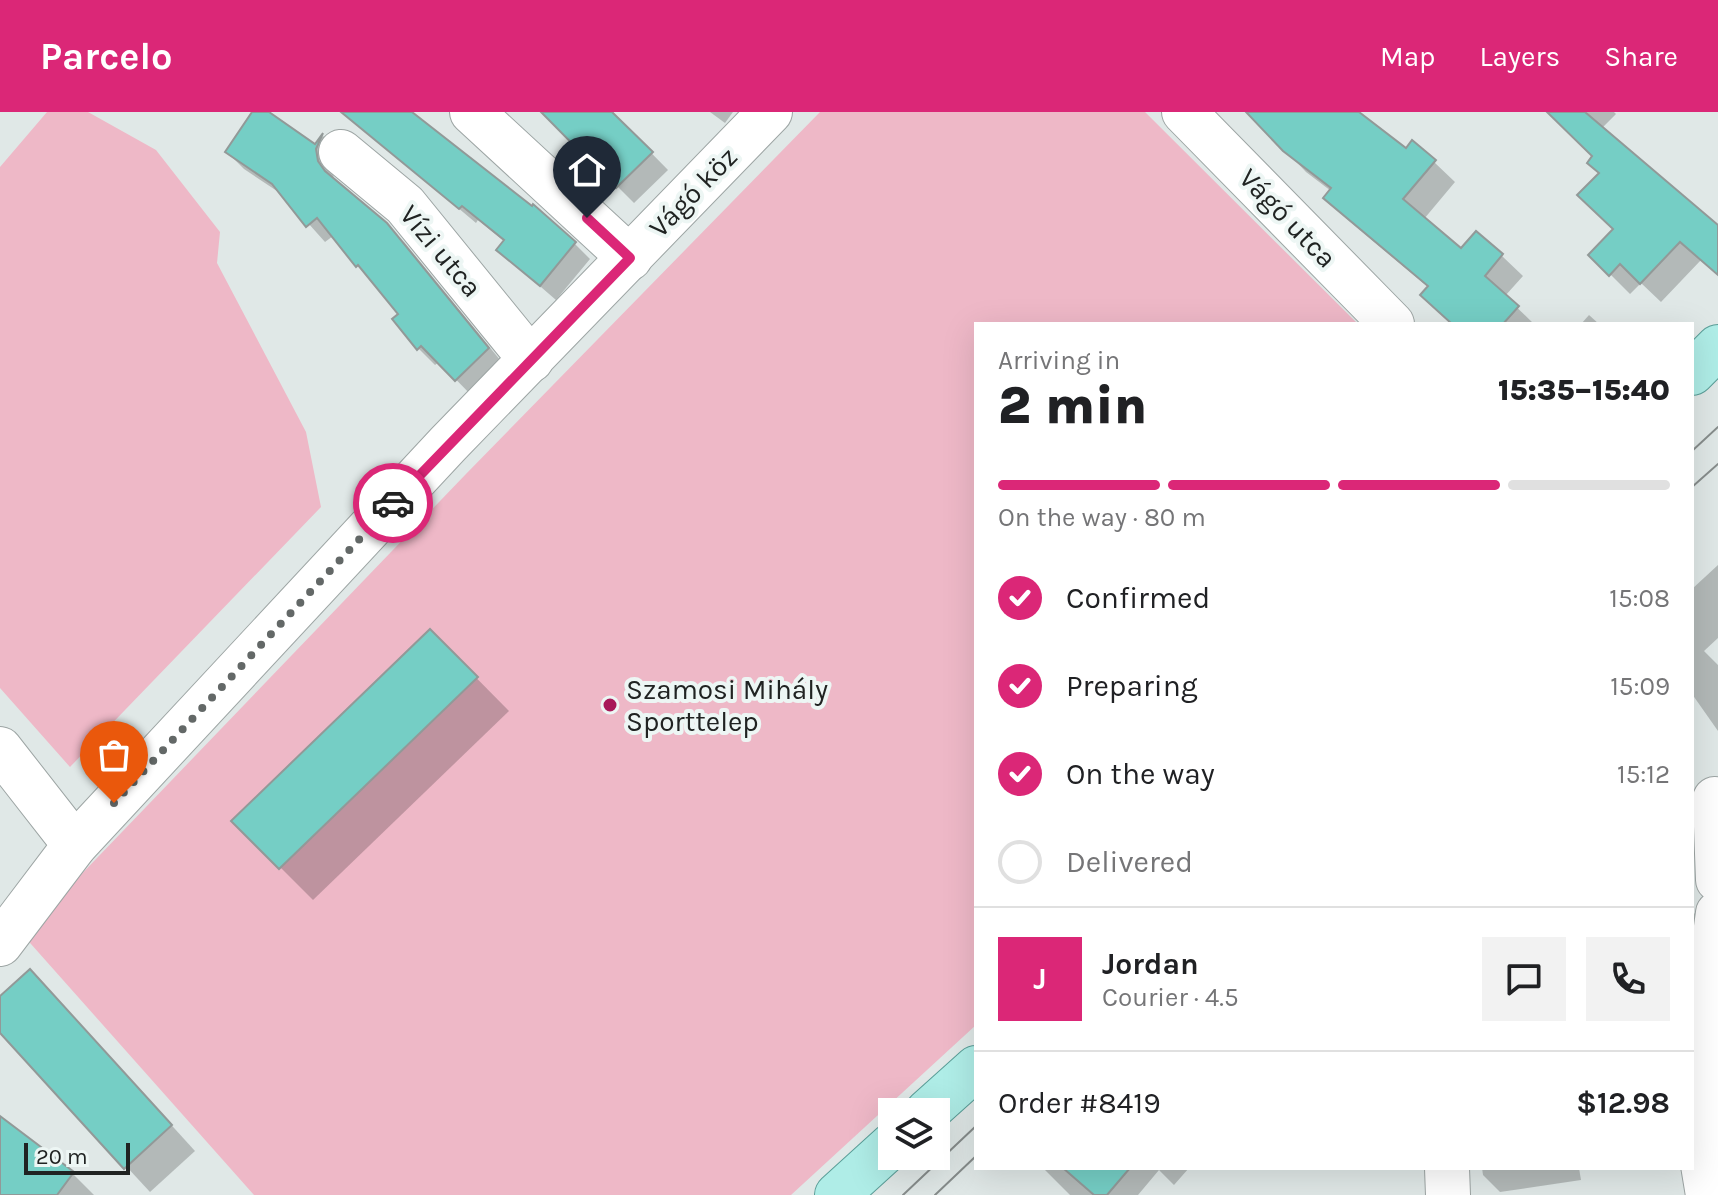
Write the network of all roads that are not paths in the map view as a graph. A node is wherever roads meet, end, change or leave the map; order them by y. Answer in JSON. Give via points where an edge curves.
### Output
{"nodes":[{"id":1,"x":472,"y":112,"type":"edge"},
{"id":2,"x":770,"y":112,"type":"edge"},
{"id":3,"x":1184,"y":112,"type":"edge"},
{"id":4,"x":341,"y":152,"type":"dead end"},
{"id":5,"x":630,"y":258,"type":"junction"},
{"id":6,"x":1390,"y":322,"type":"edge"},
{"id":7,"x":1718,"y":348,"type":"edge"},
{"id":8,"x":531,"y":360,"type":"junction"},
{"id":9,"x":1694,"y":371,"type":"edge"},
{"id":10,"x":0,"y":749,"type":"edge"},
{"id":11,"x":1708,"y":790,"type":"edge"},
{"id":12,"x":75,"y":845,"type":"junction"},
{"id":13,"x":1718,"y":880,"type":"edge"},
{"id":14,"x":1718,"y":913,"type":"edge"},
{"id":15,"x":0,"y":944,"type":"edge"},
{"id":16,"x":974,"y":1070,"type":"edge"},
{"id":17,"x":943,"y":1098,"type":"edge"},
{"id":18,"x":878,"y":1158,"type":"edge"},
{"id":19,"x":1447,"y":1170,"type":"edge"},
{"id":20,"x":837,"y":1195,"type":"edge"},
{"id":21,"x":1448,"y":1195,"type":"edge"},
{"id":22,"x":1708,"y":1195,"type":"edge"}],
"edges":[{"from":1,"to":5,"type":"street"},
{"from":2,"to":5,"type":"street","name":"Vágó köz"},
{"from":3,"to":6,"type":"street","name":"Vágó utca"},
{"from":4,"to":8,"type":"street","name":"Vízi utca","via":[[405,205]]},
{"from":5,"to":8,"type":"street","name":"Vágó köz"},
{"from":7,"to":9,"type":"main road"},
{"from":8,"to":12,"type":"street","name":"Vágó köz"},
{"from":10,"to":12,"type":"street"},
{"from":11,"to":13,"type":"street"},
{"from":12,"to":15,"type":"street","name":"Vágó köz"},
{"from":14,"to":22,"type":"street","via":[[1702,1028],[1700,1147]]},
{"from":16,"to":17,"type":"main road"},
{"from":18,"to":20,"type":"main road"},
{"from":19,"to":21,"type":"street"}]}
